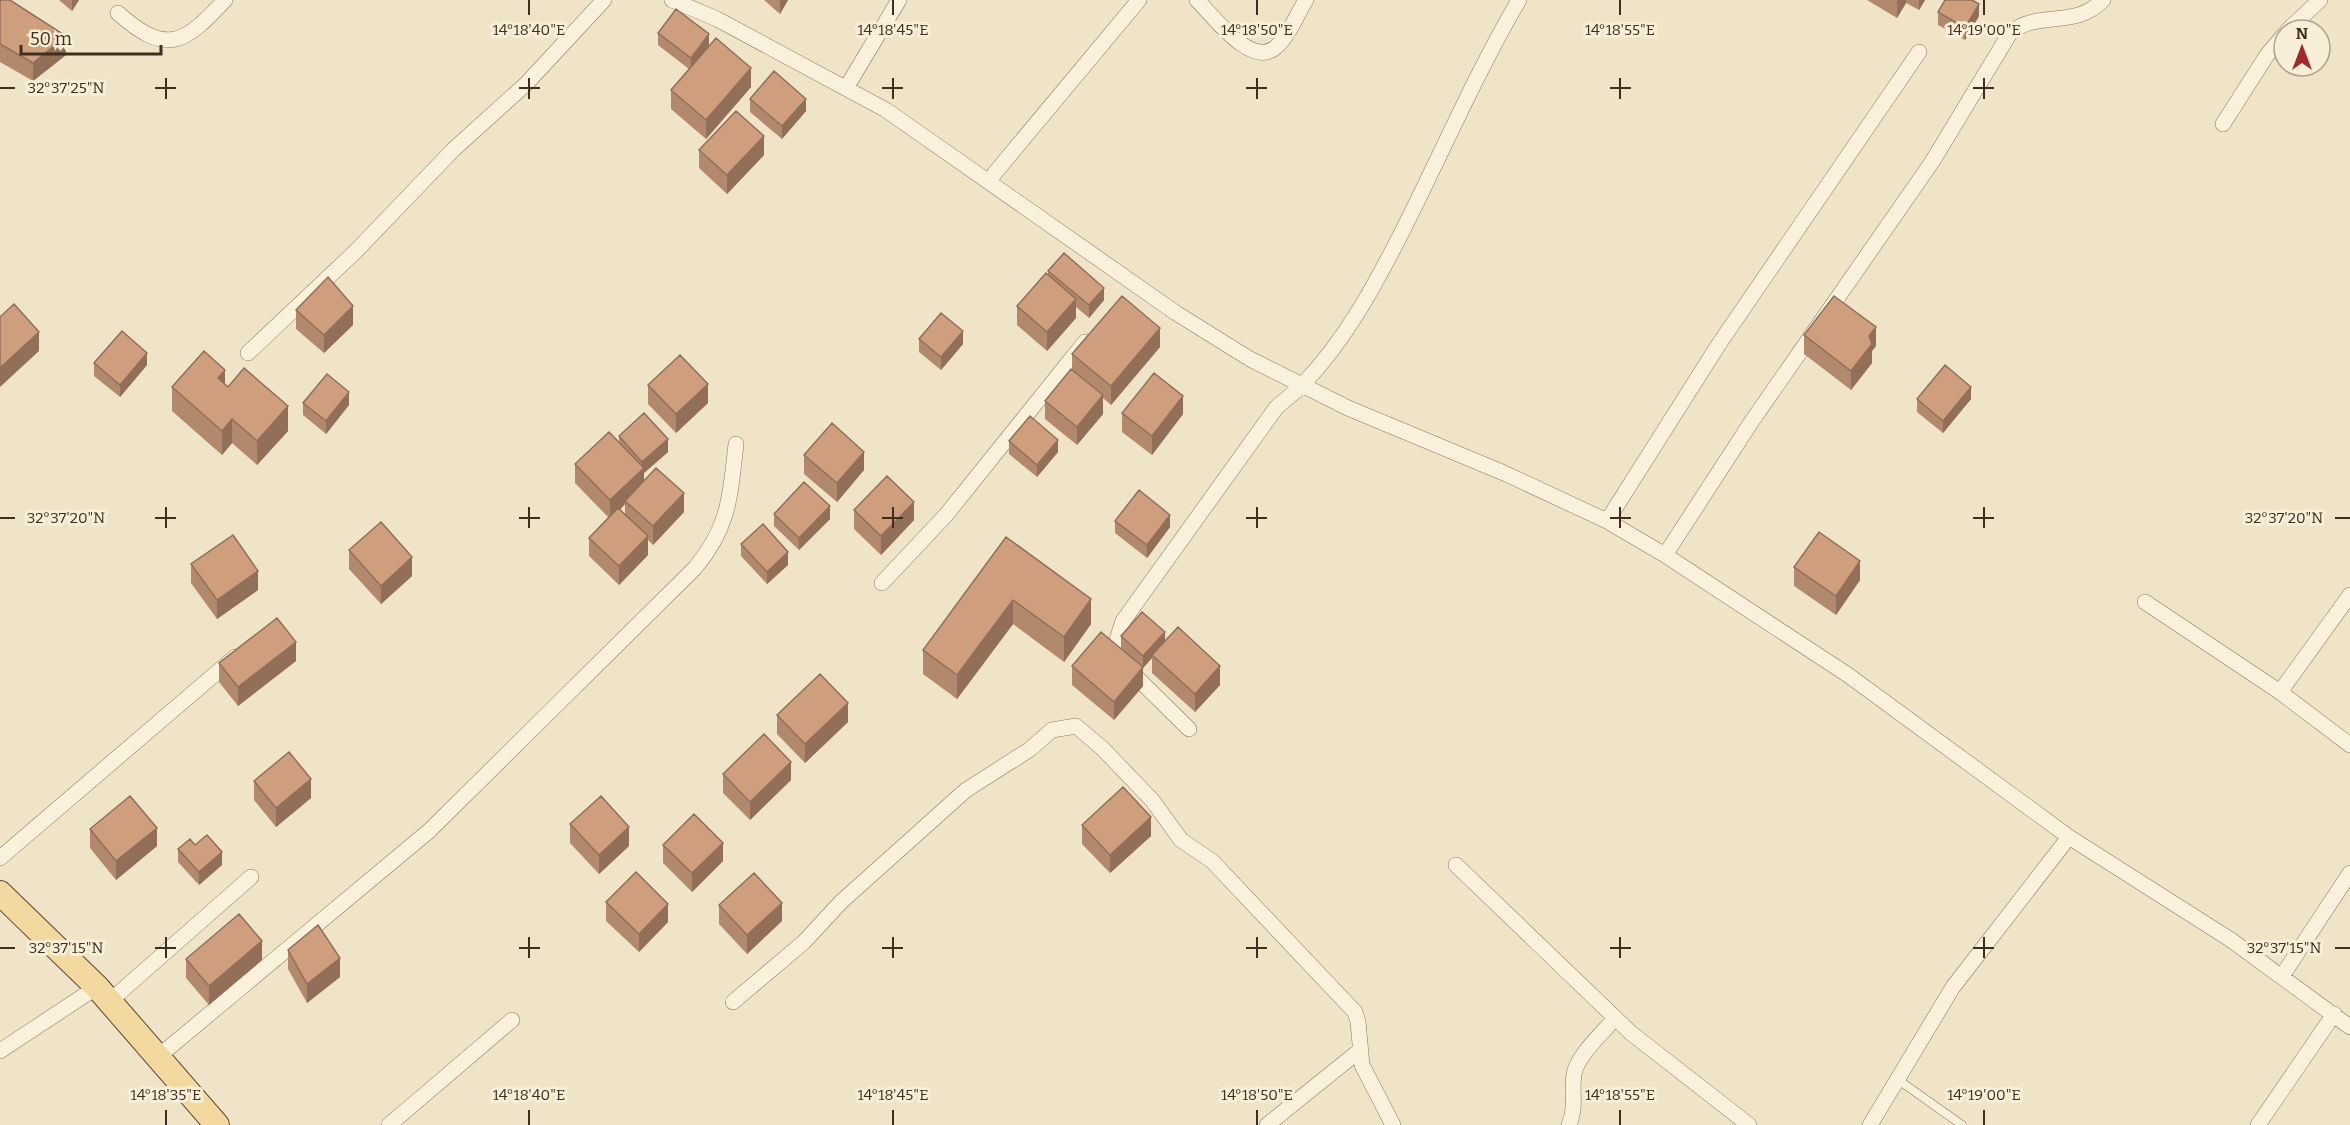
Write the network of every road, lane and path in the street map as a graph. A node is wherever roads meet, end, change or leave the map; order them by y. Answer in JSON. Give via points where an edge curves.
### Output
{"nodes":[{"id":1,"x":225,"y":0,"type":"edge"},
{"id":2,"x":604,"y":0,"type":"edge"},
{"id":3,"x":672,"y":0,"type":"edge"},
{"id":4,"x":899,"y":0,"type":"edge"},
{"id":5,"x":1139,"y":0,"type":"edge"},
{"id":6,"x":1197,"y":0,"type":"edge"},
{"id":7,"x":1306,"y":0,"type":"edge"},
{"id":8,"x":1519,"y":0,"type":"edge"},
{"id":9,"x":2103,"y":0,"type":"edge"},
{"id":10,"x":2320,"y":0,"type":"edge"},
{"id":11,"x":118,"y":13,"type":"dead end"},
{"id":12,"x":2301,"y":18,"type":"edge"},
{"id":13,"x":2272,"y":49,"type":"edge"},
{"id":14,"x":1919,"y":52,"type":"dead end"},
{"id":15,"x":846,"y":88,"type":"junction"},
{"id":16,"x":2223,"y":124,"type":"dead end"},
{"id":17,"x":989,"y":180,"type":"junction"},
{"id":18,"x":1095,"y":329,"type":"edge"},
{"id":19,"x":248,"y":353,"type":"dead end"},
{"id":20,"x":1303,"y":385,"type":"junction"},
{"id":21,"x":736,"y":444,"type":"dead end"},
{"id":22,"x":1607,"y":521,"type":"junction"},
{"id":23,"x":1665,"y":555,"type":"junction"},
{"id":24,"x":882,"y":583,"type":"dead end"},
{"id":25,"x":2350,"y":595,"type":"edge"},
{"id":26,"x":2145,"y":602,"type":"dead end"},
{"id":27,"x":246,"y":648,"type":"edge"},
{"id":28,"x":2280,"y":692,"type":"junction"},
{"id":29,"x":1189,"y":729,"type":"dead end"},
{"id":30,"x":2350,"y":745,"type":"edge"},
{"id":31,"x":2069,"y":837,"type":"junction"},
{"id":32,"x":0,"y":858,"type":"edge"},
{"id":33,"x":1456,"y":865,"type":"dead end"},
{"id":34,"x":2350,"y":873,"type":"edge"},
{"id":35,"x":251,"y":877,"type":"dead end"},
{"id":36,"x":0,"y":893,"type":"edge"},
{"id":37,"x":2282,"y":976,"type":"junction"},
{"id":38,"x":104,"y":994,"type":"junction"},
{"id":39,"x":734,"y":1002,"type":"dead end"},
{"id":40,"x":2334,"y":1014,"type":"junction"},
{"id":41,"x":1615,"y":1018,"type":"junction"},
{"id":42,"x":512,"y":1020,"type":"dead end"},
{"id":43,"x":2350,"y":1027,"type":"edge"},
{"id":44,"x":0,"y":1051,"type":"edge"},
{"id":45,"x":1359,"y":1051,"type":"junction"},
{"id":46,"x":159,"y":1056,"type":"junction"},
{"id":47,"x":1896,"y":1079,"type":"junction"},
{"id":48,"x":217,"y":1125,"type":"edge"},
{"id":49,"x":389,"y":1125,"type":"edge"},
{"id":50,"x":1268,"y":1125,"type":"edge"},
{"id":51,"x":1393,"y":1125,"type":"edge"},
{"id":52,"x":1569,"y":1125,"type":"edge"},
{"id":53,"x":1749,"y":1125,"type":"edge"},
{"id":54,"x":1870,"y":1125,"type":"edge"},
{"id":55,"x":1962,"y":1125,"type":"edge"},
{"id":56,"x":2258,"y":1125,"type":"edge"}],
"edges":[{"from":1,"to":11,"type":"street","via":[[197,30],[166,40],[151,38]]},
{"from":2,"to":19,"type":"street","via":[[526,84],[440,163],[355,252]]},
{"from":3,"to":15,"type":"street","via":[[717,19]]},
{"from":4,"to":15,"type":"street"},
{"from":5,"to":17,"type":"street"},
{"from":6,"to":7,"type":"street","via":[[1244,47],[1267,54],[1278,46]]},
{"from":8,"to":20,"type":"street","via":[[1384,267],[1340,339]]},
{"from":9,"to":23,"type":"street","via":[[2081,16],[2023,23],[2010,33],[1920,180],[1752,421]]},
{"from":10,"to":12,"type":"street"},
{"from":13,"to":16,"type":"street"},
{"from":14,"to":22,"type":"street","via":[[1719,344]]},
{"from":15,"to":17,"type":"street","via":[[886,110]]},
{"from":17,"to":20,"type":"street","via":[[1129,288],[1250,359]]},
{"from":18,"to":24,"type":"street","via":[[946,515]]},
{"from":20,"to":22,"type":"street"},
{"from":20,"to":29,"type":"street","via":[[1276,408],[1123,621],[1115,646],[1122,663]]},
{"from":21,"to":46,"type":"street","via":[[723,526],[695,568],[429,831]]},
{"from":22,"to":23,"type":"street"},
{"from":23,"to":31,"type":"street","via":[[1848,675]]},
{"from":25,"to":28,"type":"street"},
{"from":26,"to":28,"type":"street"},
{"from":27,"to":32,"type":"street"},
{"from":28,"to":30,"type":"street"},
{"from":31,"to":37,"type":"street"},
{"from":31,"to":47,"type":"street","via":[[1953,987]]},
{"from":33,"to":41,"type":"street"},
{"from":34,"to":37,"type":"street"},
{"from":35,"to":38,"type":"street"},
{"from":36,"to":38,"type":"main road"},
{"from":37,"to":40,"type":"street"},
{"from":38,"to":44,"type":"street"},
{"from":38,"to":46,"type":"main road"},
{"from":39,"to":45,"type":"street","via":[[966,790],[1029,750],[1052,730],[1077,726],[1152,800],[1181,840],[1212,861],[1354,1012]]},
{"from":40,"to":43,"type":"street"},
{"from":40,"to":56,"type":"street"},
{"from":41,"to":52,"type":"street","via":[[1578,1064],[1574,1075],[1576,1105]]},
{"from":41,"to":53,"type":"street"},
{"from":42,"to":49,"type":"street"},
{"from":45,"to":50,"type":"street"},
{"from":45,"to":51,"type":"street","via":[[1362,1065]]},
{"from":46,"to":48,"type":"main road"},
{"from":47,"to":54,"type":"street"},
{"from":47,"to":55,"type":"lane"}]}
